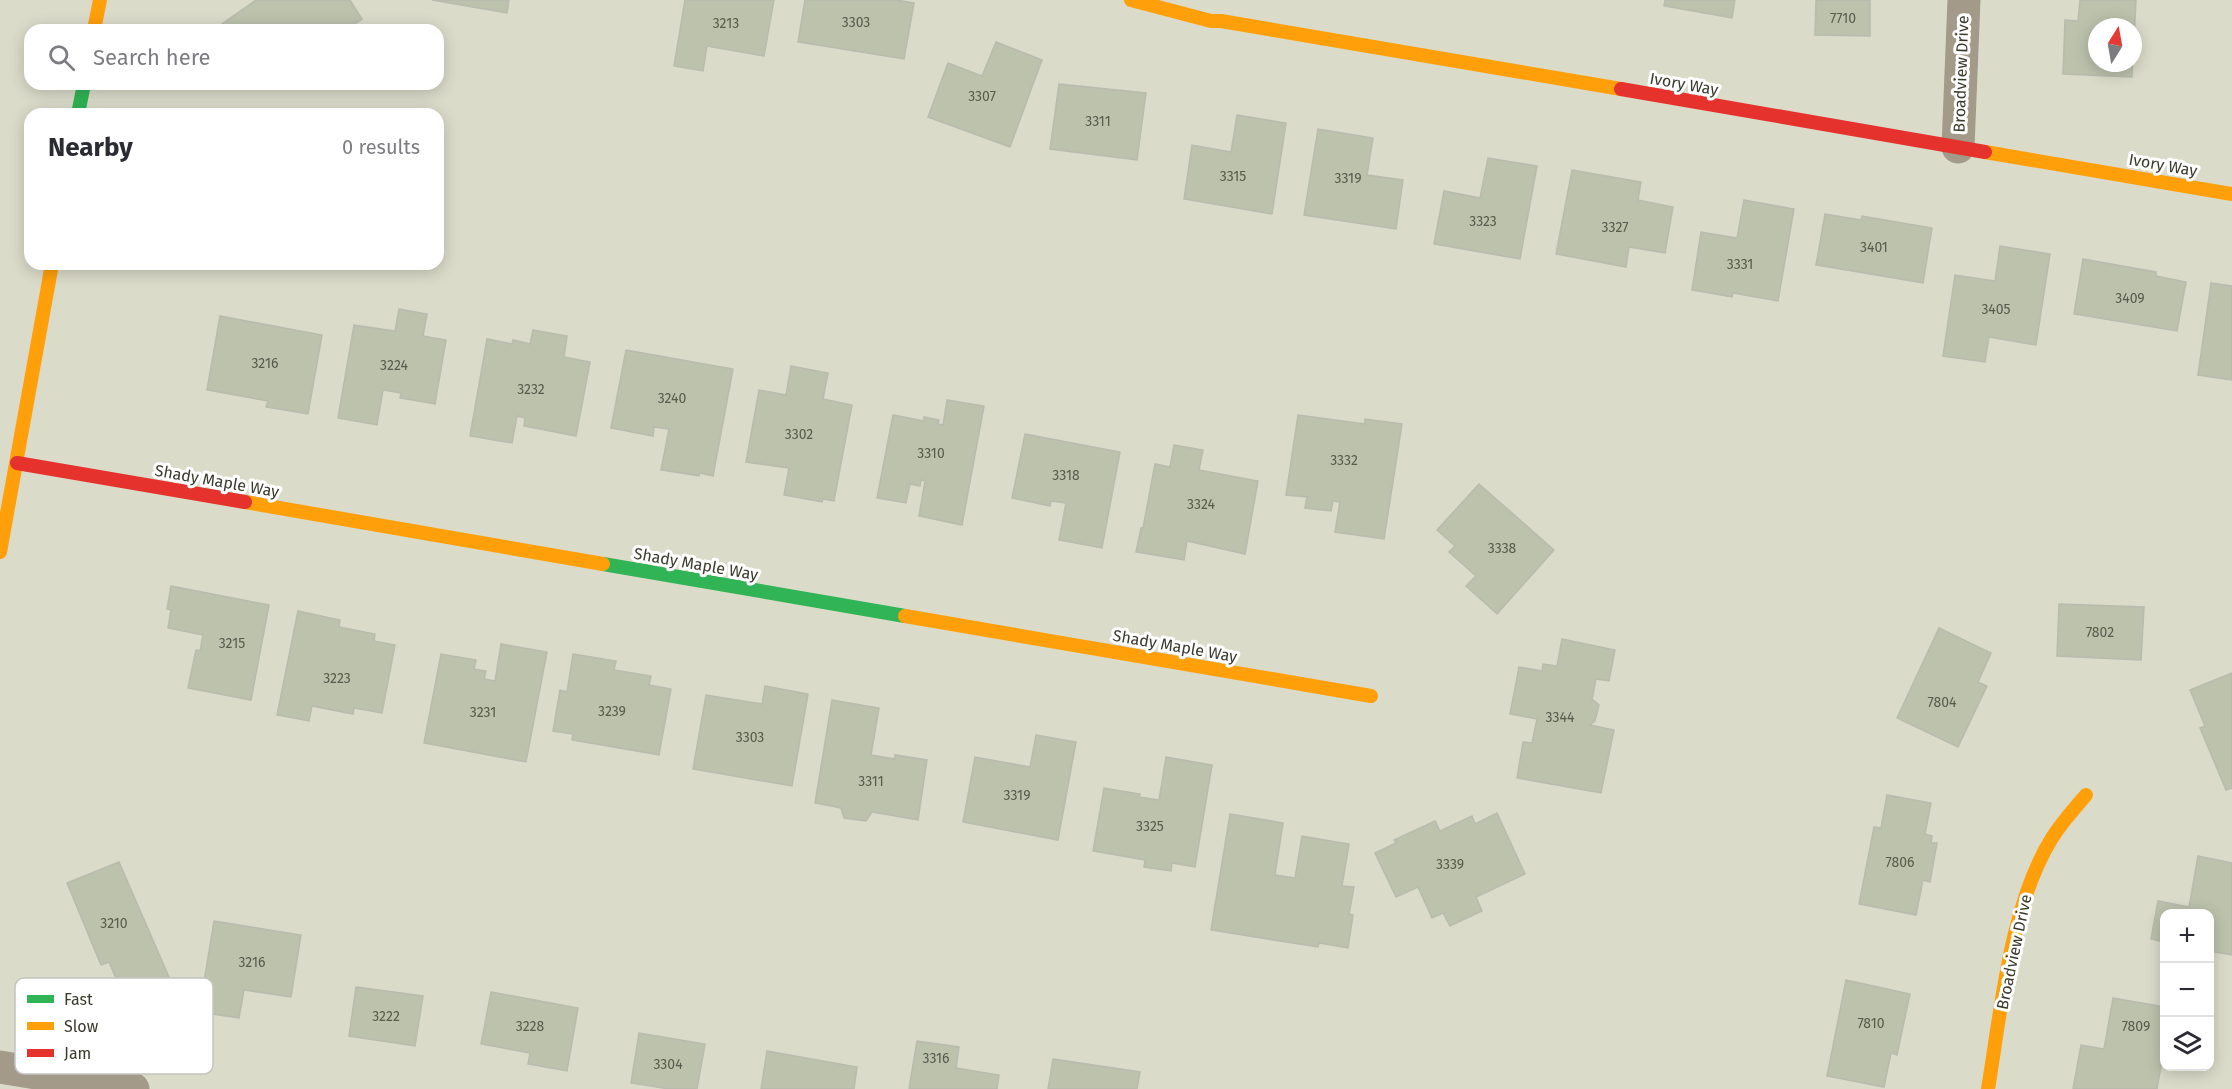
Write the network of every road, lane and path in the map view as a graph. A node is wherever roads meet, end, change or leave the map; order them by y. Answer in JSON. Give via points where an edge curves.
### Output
{"nodes":[{"id":1,"x":100,"y":0,"type":"edge"},
{"id":2,"x":1131,"y":0,"type":"edge"},
{"id":3,"x":1964,"y":0,"type":"edge"},
{"id":4,"x":95,"y":24,"type":"edge"},
{"id":5,"x":83,"y":90,"type":"edge"},
{"id":6,"x":79,"y":108,"type":"edge"},
{"id":7,"x":1958,"y":147,"type":"junction"},
{"id":8,"x":2232,"y":194,"type":"edge"},
{"id":9,"x":51,"y":270,"type":"edge"},
{"id":10,"x":17,"y":464,"type":"junction"},
{"id":11,"x":0,"y":552,"type":"edge"},
{"id":12,"x":1371,"y":696,"type":"dead end"},
{"id":13,"x":2086,"y":795,"type":"dead end"},
{"id":14,"x":0,"y":1067,"type":"edge"},
{"id":15,"x":15,"y":1069,"type":"edge"},
{"id":16,"x":42,"y":1074,"type":"edge"},
{"id":17,"x":133,"y":1089,"type":"edge"},
{"id":18,"x":1988,"y":1089,"type":"edge"}],
"edges":[{"from":1,"to":4,"type":"street"},
{"from":2,"to":7,"type":"street","name":"Ivory Way","via":[[1211,21]]},
{"from":3,"to":7,"type":"street","name":"Broadview Drive"},
{"from":5,"to":6,"type":"street"},
{"from":7,"to":8,"type":"street","name":"Ivory Way"},
{"from":9,"to":10,"type":"street"},
{"from":10,"to":11,"type":"street"},
{"from":10,"to":12,"type":"street","name":"Shady Maple Way"},
{"from":13,"to":18,"type":"street","name":"Broadview Drive","via":[[2053,836],[2029,882],[2019,915]]},
{"from":14,"to":15,"type":"street"},
{"from":16,"to":17,"type":"street"}]}
